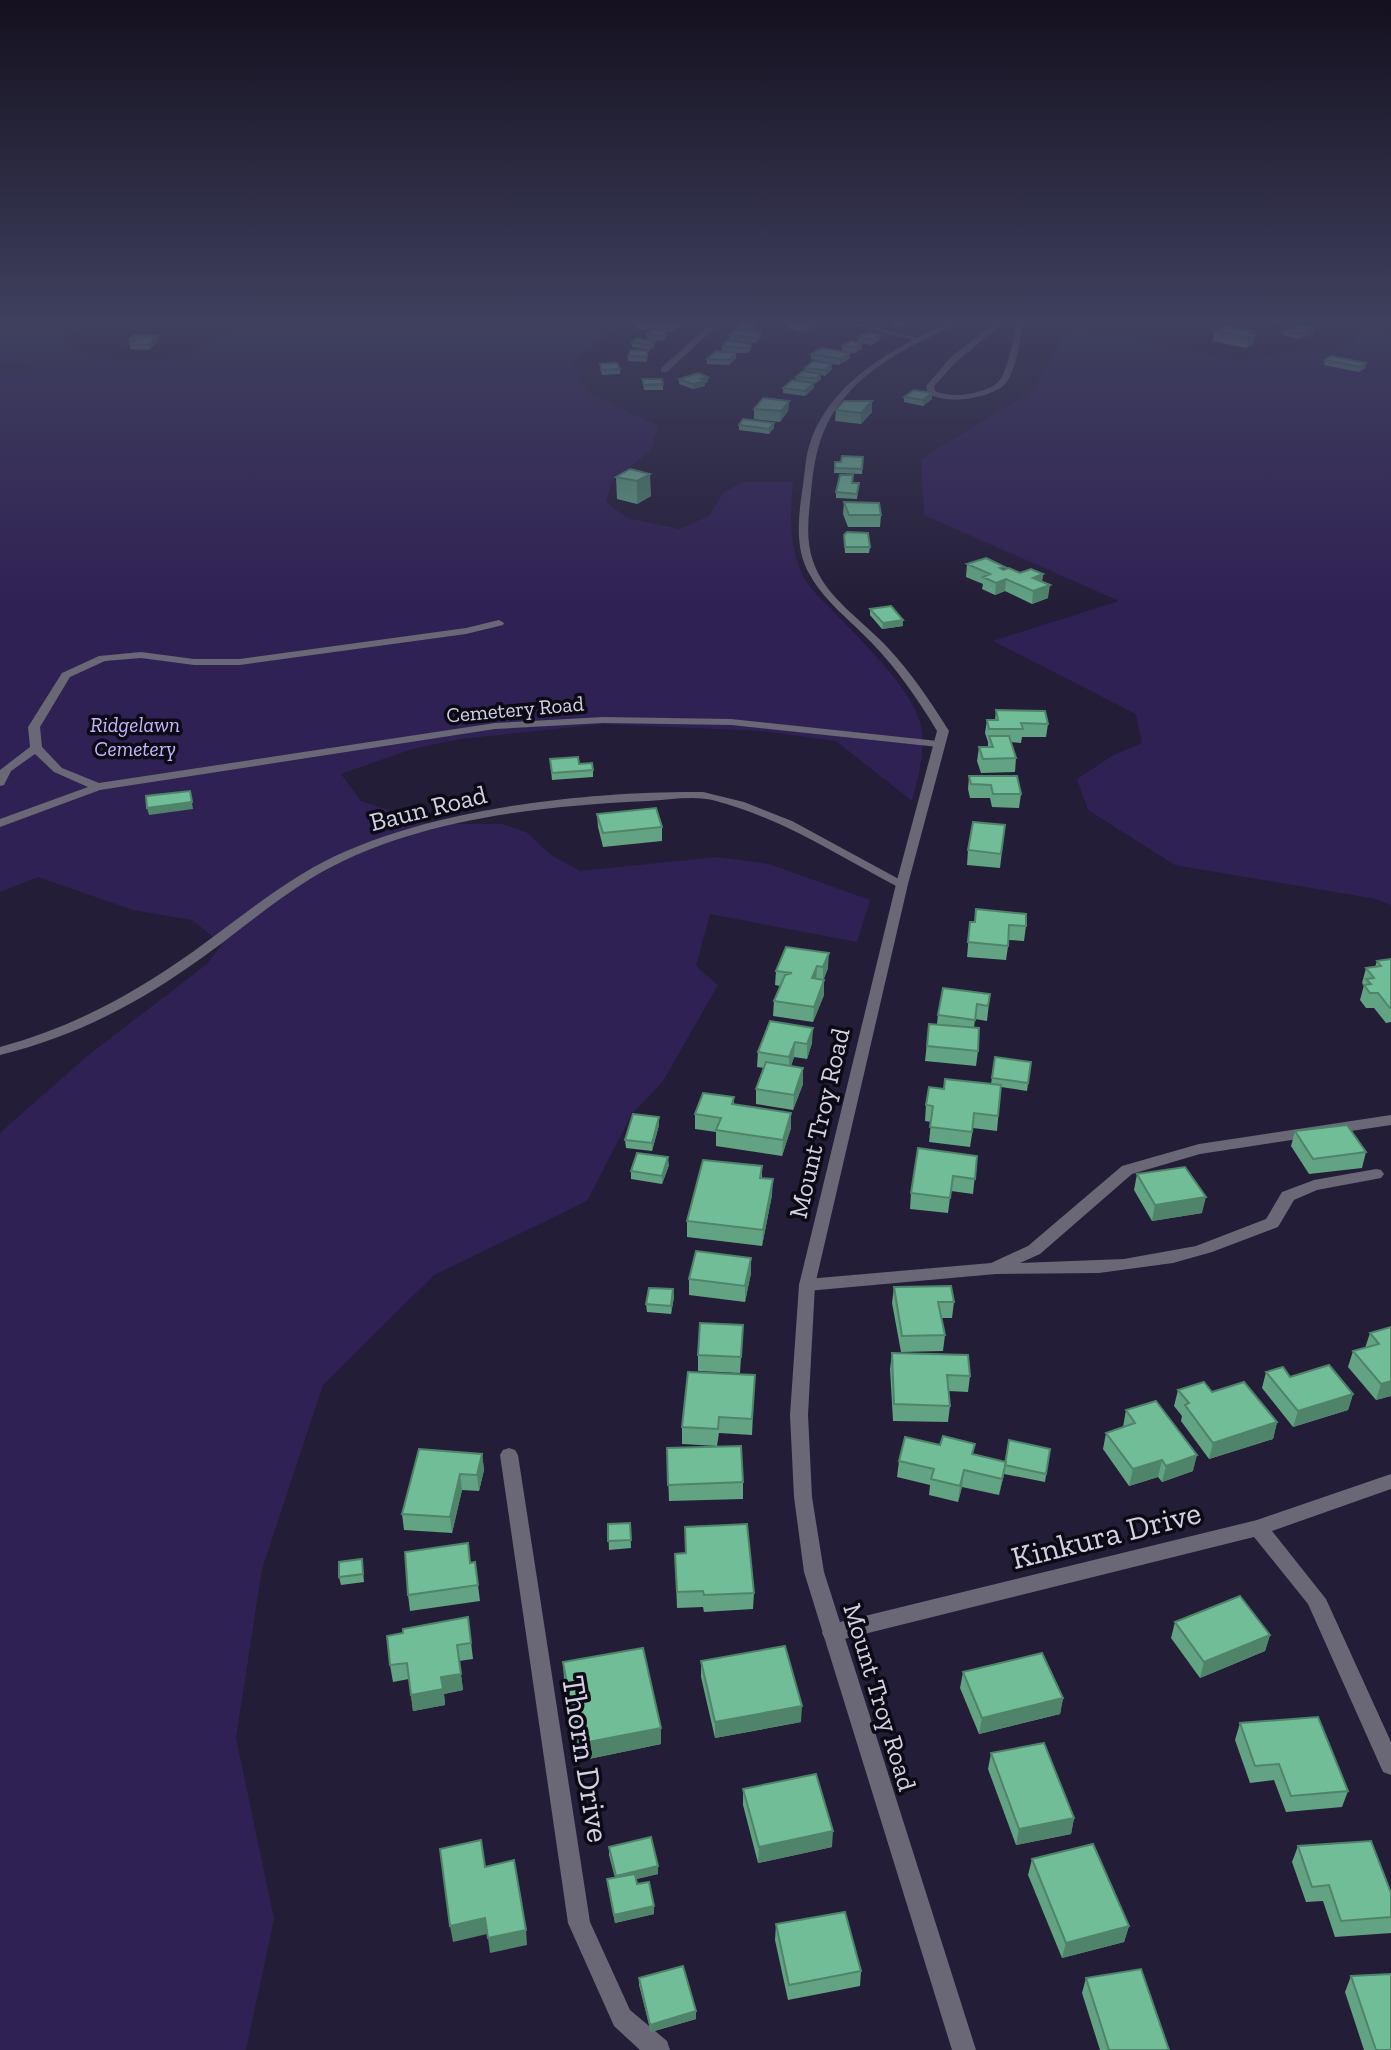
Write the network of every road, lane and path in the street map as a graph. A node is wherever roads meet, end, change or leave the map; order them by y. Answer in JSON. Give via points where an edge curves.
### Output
{"nodes":[{"id":1,"x":829,"y":414,"type":"edge"},
{"id":2,"x":499,"y":623,"type":"dead end"},
{"id":3,"x":938,"y":744,"type":"junction"},
{"id":4,"x":36,"y":748,"type":"junction"},
{"id":5,"x":0,"y":783,"type":"edge"},
{"id":6,"x":98,"y":787,"type":"junction"},
{"id":7,"x":0,"y":823,"type":"edge"},
{"id":8,"x":902,"y":884,"type":"junction"},
{"id":9,"x":0,"y":1051,"type":"edge"},
{"id":10,"x":1391,"y":1120,"type":"edge"},
{"id":11,"x":1376,"y":1174,"type":"dead end"},
{"id":12,"x":994,"y":1269,"type":"junction"},
{"id":13,"x":807,"y":1285,"type":"junction"},
{"id":14,"x":509,"y":1455,"type":"dead end"},
{"id":15,"x":1391,"y":1481,"type":"edge"},
{"id":16,"x":1258,"y":1528,"type":"junction"},
{"id":17,"x":832,"y":1633,"type":"junction"},
{"id":18,"x":1391,"y":1765,"type":"edge"},
{"id":19,"x":658,"y":2050,"type":"edge"},
{"id":20,"x":964,"y":2050,"type":"edge"}],
"edges":[{"from":1,"to":3,"type":"street","name":"Mount Troy Road","via":[[812,452],[801,537],[820,584],[879,644],[926,702],[943,731]]},
{"from":2,"to":4,"type":"street","via":[[240,662],[141,655],[103,658],[66,674],[34,727]]},
{"from":3,"to":6,"type":"street","name":"Cemetery Road","via":[[731,722],[495,726]]},
{"from":3,"to":8,"type":"street","name":"Mount Troy Road"},
{"from":4,"to":5,"type":"street","via":[[6,769]]},
{"from":4,"to":6,"type":"street","via":[[58,770]]},
{"from":6,"to":7,"type":"street","name":"Cemetery Road"},
{"from":8,"to":9,"type":"street","name":"Baun Road","via":[[769,816],[714,796],[635,798],[488,814],[374,843],[307,875],[129,1003],[37,1044]]},
{"from":8,"to":13,"type":"street","name":"Mount Troy Road"},
{"from":10,"to":12,"type":"street","via":[[1199,1149],[1127,1170],[1034,1250]]},
{"from":11,"to":12,"type":"street","via":[[1314,1185],[1287,1196],[1272,1223],[1196,1251],[1057,1270]]},
{"from":12,"to":13,"type":"street"},
{"from":13,"to":17,"type":"street","name":"Mount Troy Road","via":[[799,1415],[803,1496],[814,1572]]},
{"from":14,"to":19,"type":"street","name":"Thorn Drive","via":[[579,1923],[622,2018]]},
{"from":15,"to":16,"type":"street","name":"Kinkura Drive"},
{"from":16,"to":17,"type":"street","name":"Kinkura Drive"},
{"from":16,"to":18,"type":"street","via":[[1316,1599]]},
{"from":17,"to":20,"type":"street","name":"Mount Troy Road"}]}
